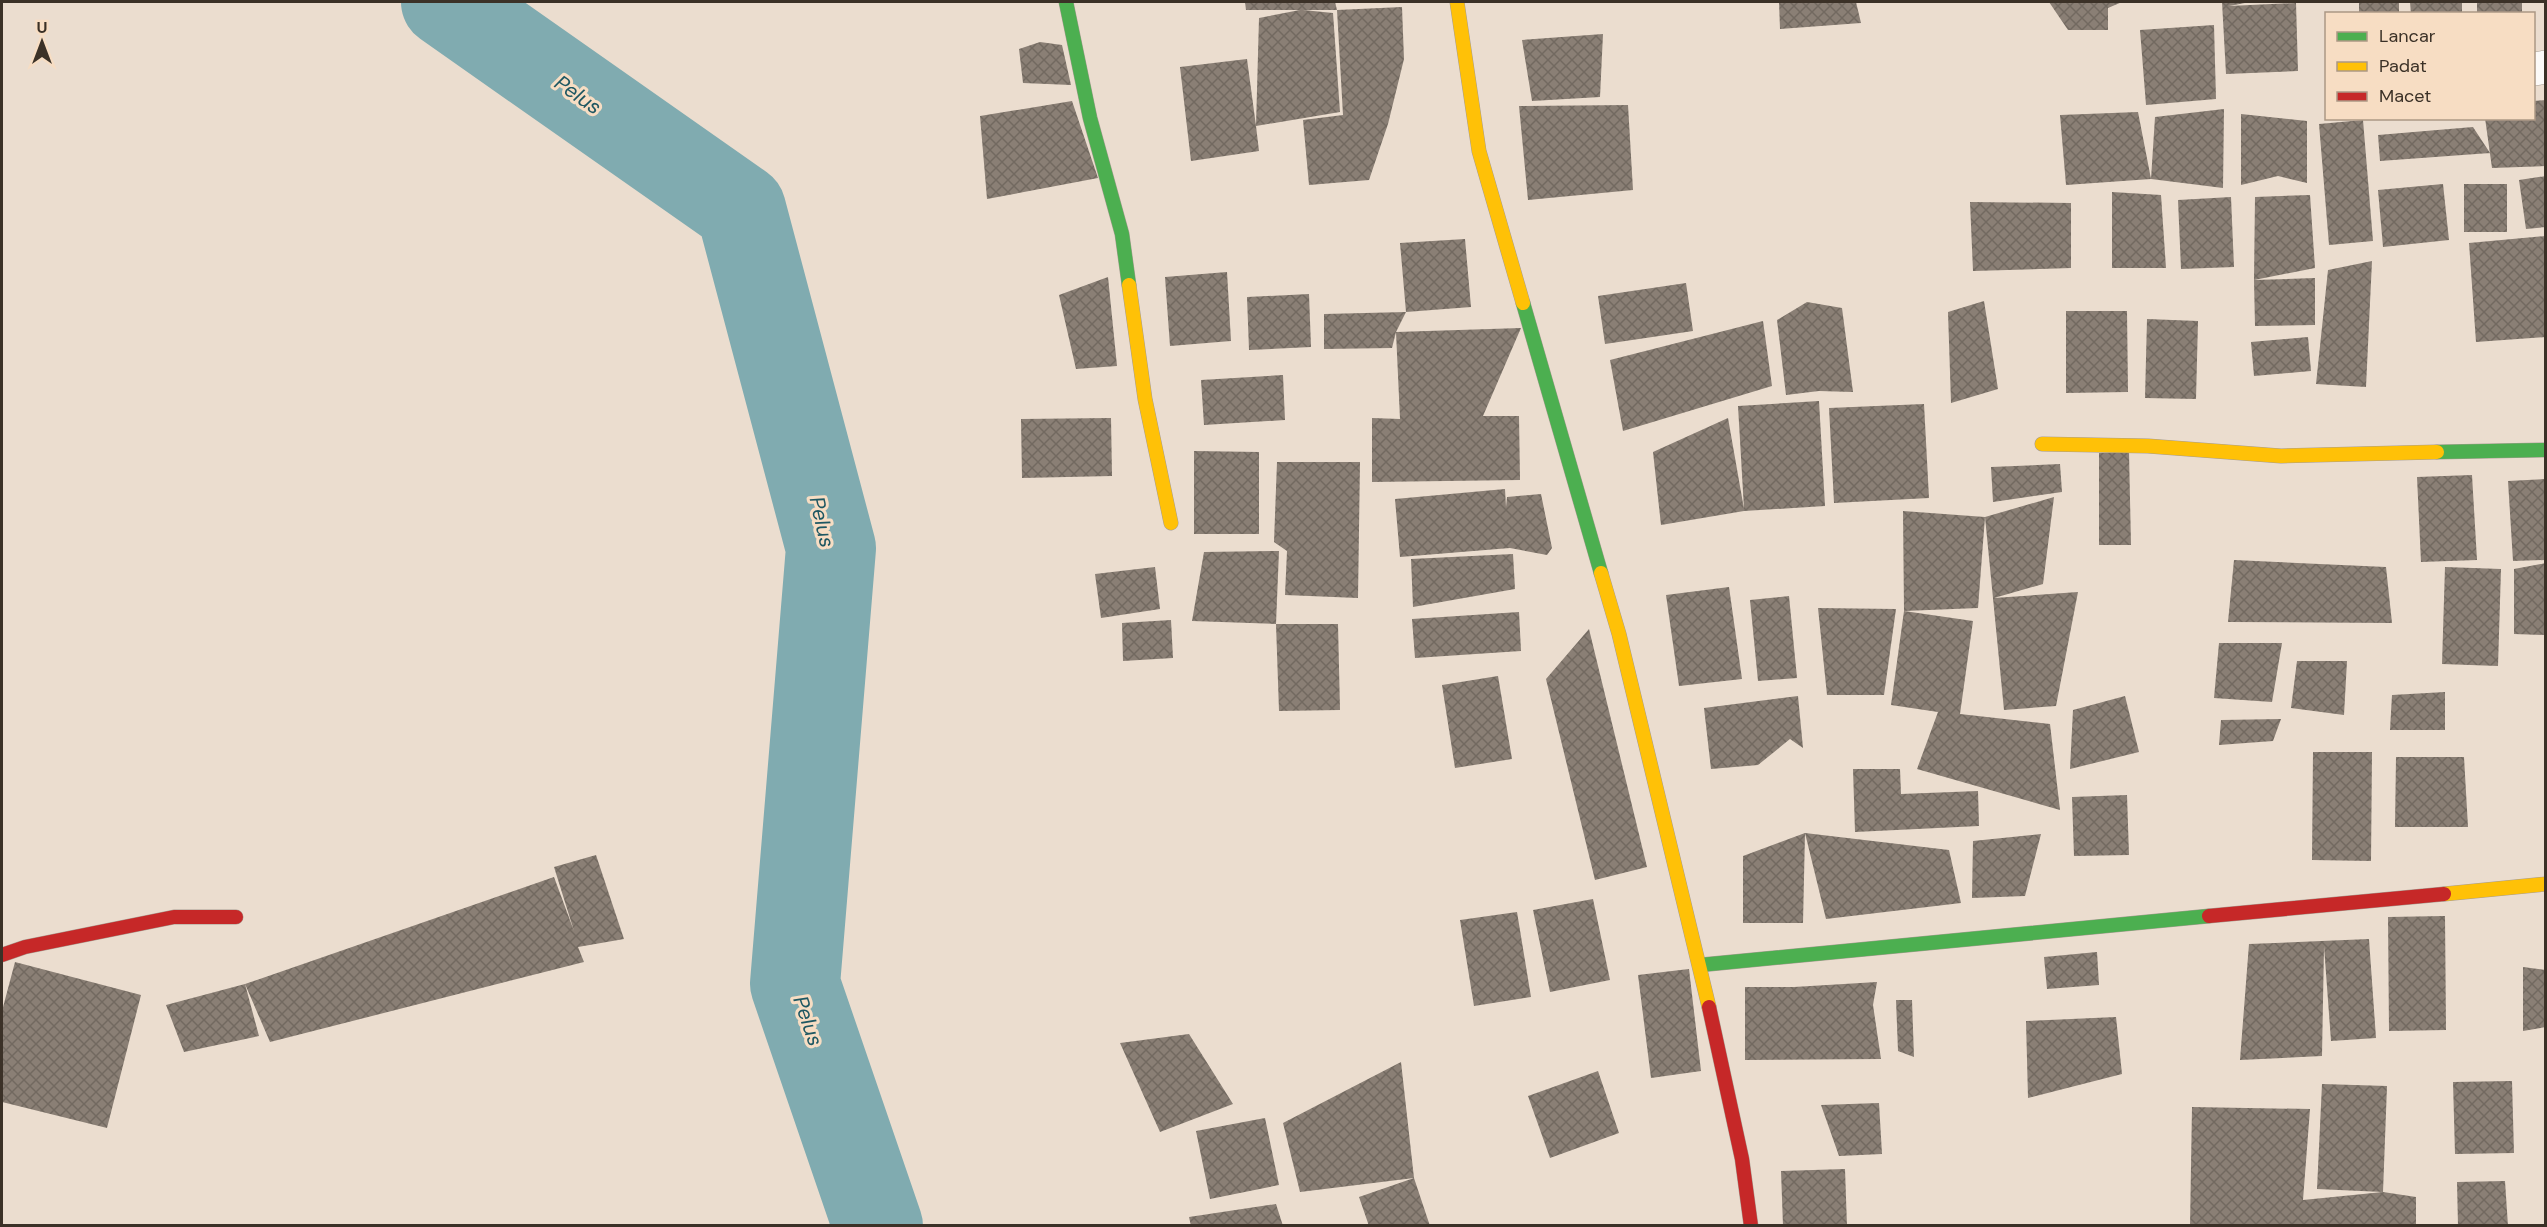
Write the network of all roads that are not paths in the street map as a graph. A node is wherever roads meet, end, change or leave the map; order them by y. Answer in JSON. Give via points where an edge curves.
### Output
{"nodes":[{"id":1,"x":1066,"y":2,"type":"edge"},
{"id":2,"x":1457,"y":2,"type":"edge"},
{"id":3,"x":2042,"y":444,"type":"dead end"},
{"id":4,"x":2546,"y":450,"type":"edge"},
{"id":5,"x":1171,"y":523,"type":"dead end"},
{"id":6,"x":2546,"y":884,"type":"edge"},
{"id":7,"x":236,"y":917,"type":"dead end"},
{"id":8,"x":2,"y":955,"type":"edge"},
{"id":9,"x":1700,"y":965,"type":"junction"},
{"id":10,"x":1751,"y":1226,"type":"edge"}],
"edges":[{"from":1,"to":5,"type":"street","via":[[1090,118],[1122,234],[1145,399]]},
{"from":2,"to":9,"type":"street","via":[[1479,151],[1619,634]]},
{"from":3,"to":4,"type":"street","via":[[2148,446],[2282,456]]},
{"from":6,"to":9,"type":"street"},
{"from":7,"to":8,"type":"street","via":[[174,917]]},
{"from":9,"to":10,"type":"street","via":[[1742,1159]]}]}
